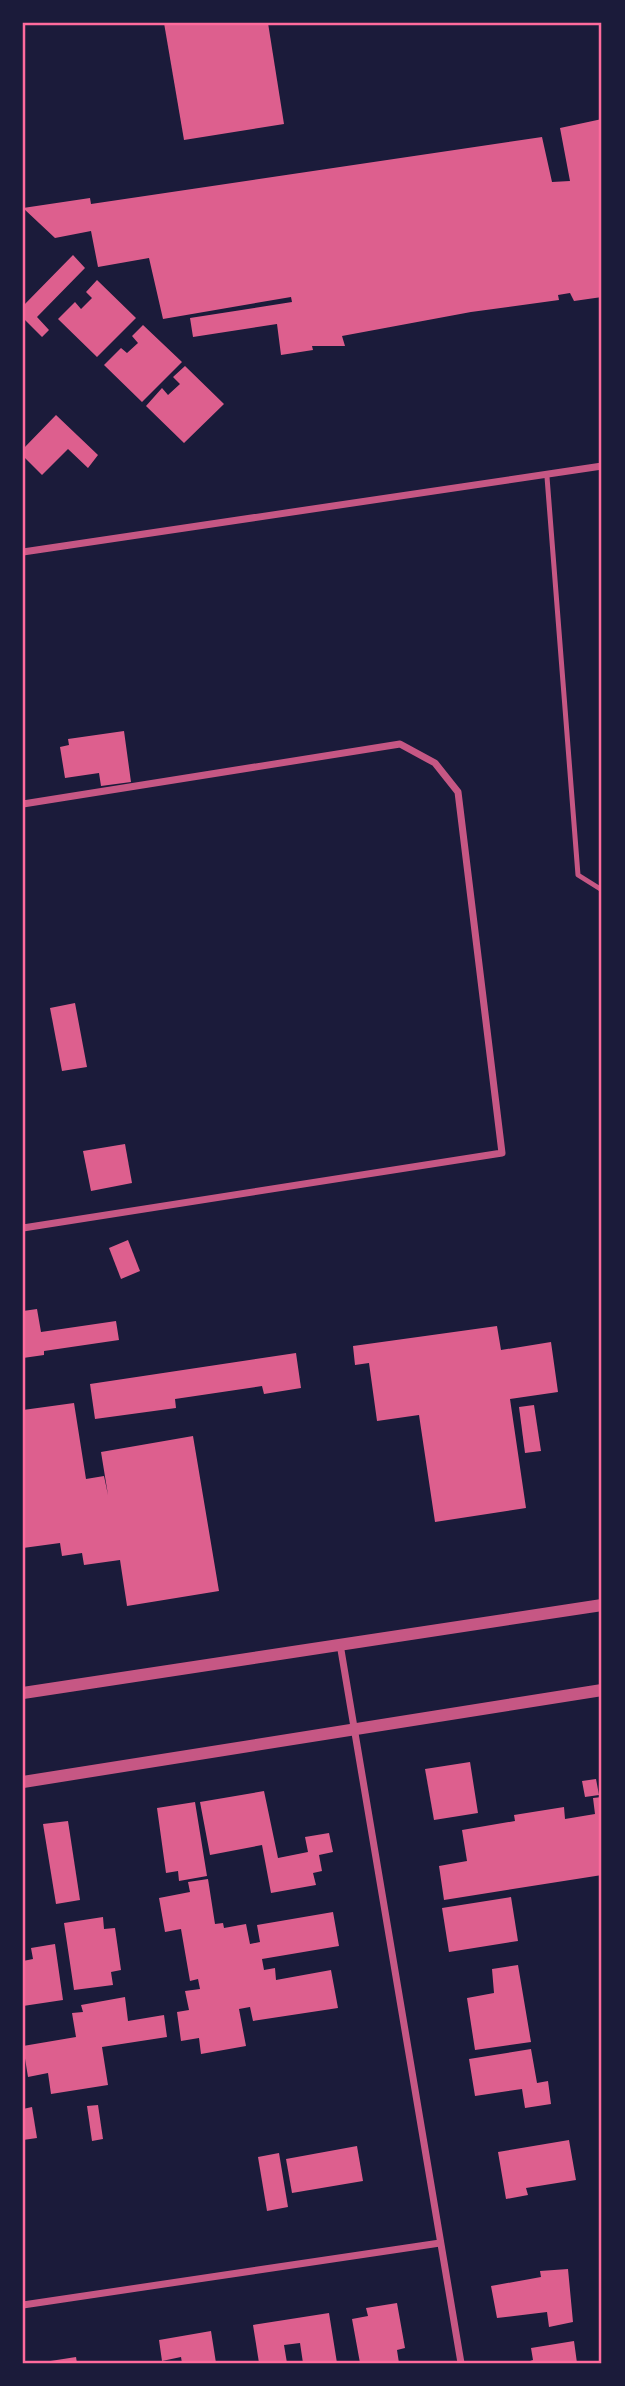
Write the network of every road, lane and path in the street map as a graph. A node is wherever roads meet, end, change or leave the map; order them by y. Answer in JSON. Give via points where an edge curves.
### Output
{"nodes":[{"id":1,"x":602,"y":466,"type":"edge"},
{"id":2,"x":547,"y":477,"type":"junction"},
{"id":3,"x":23,"y":552,"type":"edge"},
{"id":4,"x":23,"y":804,"type":"edge"},
{"id":5,"x":602,"y":890,"type":"edge"},
{"id":6,"x":23,"y":1228,"type":"edge"},
{"id":7,"x":602,"y":1605,"type":"edge"},
{"id":8,"x":340,"y":1644,"type":"junction"},
{"id":9,"x":602,"y":1689,"type":"edge"},
{"id":10,"x":23,"y":1693,"type":"edge"},
{"id":11,"x":353,"y":1729,"type":"junction"},
{"id":12,"x":23,"y":1782,"type":"edge"},
{"id":13,"x":440,"y":2243,"type":"junction"},
{"id":14,"x":23,"y":2305,"type":"edge"},
{"id":15,"x":461,"y":2363,"type":"edge"}],
"edges":[{"from":1,"to":2,"type":"street"},
{"from":2,"to":3,"type":"street"},
{"from":2,"to":5,"type":"lane","via":[[578,875]]},
{"from":4,"to":6,"type":"street","via":[[400,744],[435,762],[458,792],[502,1153]]},
{"from":7,"to":8,"type":"street"},
{"from":8,"to":10,"type":"street"},
{"from":8,"to":11,"type":"street"},
{"from":9,"to":11,"type":"street"},
{"from":11,"to":12,"type":"street"},
{"from":11,"to":13,"type":"street"},
{"from":13,"to":14,"type":"street"},
{"from":13,"to":15,"type":"street"}]}
